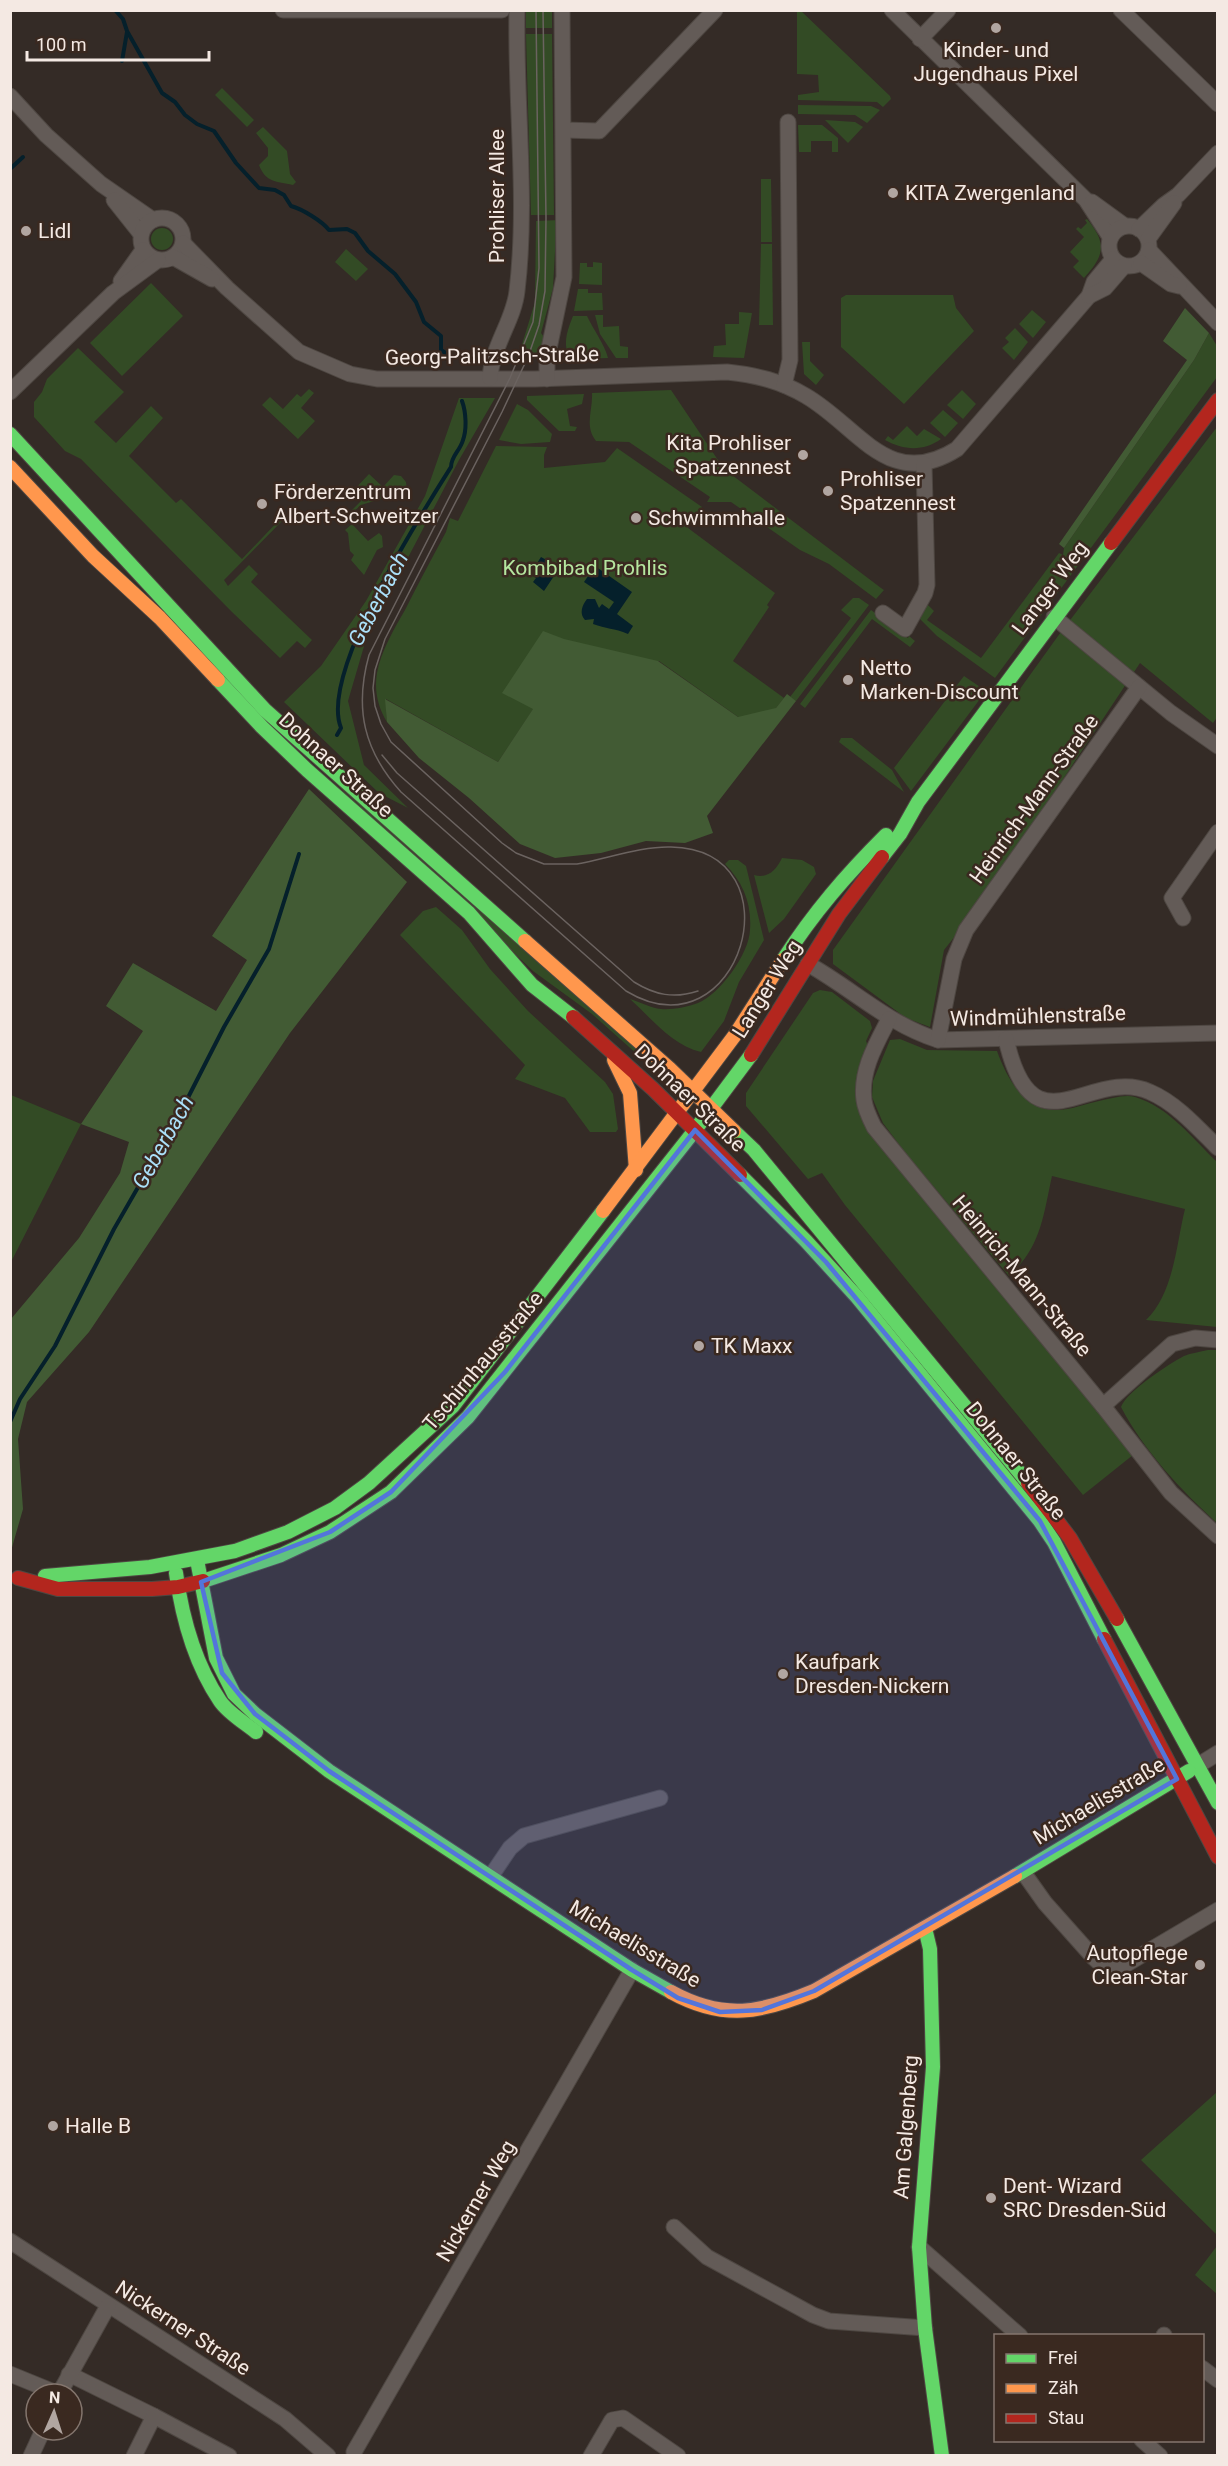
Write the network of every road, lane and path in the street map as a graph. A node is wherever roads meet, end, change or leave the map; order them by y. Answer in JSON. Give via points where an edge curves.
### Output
{"nodes":[{"id":1,"x":283,"y":10,"type":"edge"},
{"id":2,"x":502,"y":10,"type":"edge"},
{"id":3,"x":517,"y":10,"type":"edge"},
{"id":4,"x":562,"y":10,"type":"edge"},
{"id":5,"x":715,"y":10,"type":"edge"},
{"id":6,"x":892,"y":10,"type":"edge"},
{"id":7,"x":948,"y":10,"type":"edge"},
{"id":8,"x":1121,"y":10,"type":"edge"},
{"id":9,"x":920,"y":39,"type":"junction"},
{"id":10,"x":10,"y":96,"type":"edge"},
{"id":11,"x":1218,"y":104,"type":"edge"},
{"id":12,"x":788,"y":122,"type":"dead end"},
{"id":13,"x":564,"y":130,"type":"junction"},
{"id":14,"x":1218,"y":153,"type":"edge"},
{"id":15,"x":100,"y":184,"type":"junction"},
{"id":16,"x":1086,"y":200,"type":"junction"},
{"id":17,"x":153,"y":220,"type":"junction"},
{"id":18,"x":141,"y":234,"type":"junction"},
{"id":19,"x":1110,"y":237,"type":"junction"},
{"id":20,"x":1140,"y":242,"type":"junction"},
{"id":21,"x":183,"y":243,"type":"junction"},
{"id":22,"x":143,"y":250,"type":"junction"},
{"id":23,"x":165,"y":259,"type":"junction"},
{"id":24,"x":1119,"y":263,"type":"junction"},
{"id":25,"x":227,"y":288,"type":"junction"},
{"id":26,"x":113,"y":293,"type":"junction"},
{"id":27,"x":1218,"y":323,"type":"edge"},
{"id":28,"x":490,"y":378,"type":"junction"},
{"id":29,"x":547,"y":379,"type":"junction"},
{"id":30,"x":784,"y":385,"type":"junction"},
{"id":31,"x":10,"y":392,"type":"edge"},
{"id":32,"x":1218,"y":400,"type":"edge"},
{"id":33,"x":10,"y":434,"type":"edge"},
{"id":34,"x":924,"y":464,"type":"junction"},
{"id":35,"x":10,"y":467,"type":"edge"},
{"id":36,"x":883,"y":613,"type":"dead end"},
{"id":37,"x":1054,"y":617,"type":"junction"},
{"id":38,"x":1139,"y":687,"type":"junction"},
{"id":39,"x":1215,"y":739,"type":"edge"},
{"id":40,"x":918,"y":802,"type":"junction"},
{"id":41,"x":1218,"y":832,"type":"edge"},
{"id":42,"x":1183,"y":918,"type":"dead end"},
{"id":43,"x":808,"y":964,"type":"junction"},
{"id":44,"x":889,"y":1018,"type":"junction"},
{"id":45,"x":1218,"y":1033,"type":"edge"},
{"id":46,"x":1006,"y":1039,"type":"junction"},
{"id":47,"x":938,"y":1040,"type":"junction"},
{"id":48,"x":610,"y":1051,"type":"junction"},
{"id":49,"x":694,"y":1092,"type":"junction"},
{"id":50,"x":712,"y":1108,"type":"junction"},
{"id":51,"x":678,"y":1114,"type":"junction"},
{"id":52,"x":695,"y":1130,"type":"junction"},
{"id":53,"x":1218,"y":1148,"type":"edge"},
{"id":54,"x":636,"y":1170,"type":"junction"},
{"id":55,"x":1218,"y":1340,"type":"edge"},
{"id":56,"x":1103,"y":1406,"type":"junction"},
{"id":57,"x":1218,"y":1536,"type":"edge"},
{"id":58,"x":196,"y":1560,"type":"junction"},
{"id":59,"x":176,"y":1563,"type":"junction"},
{"id":60,"x":14,"y":1578,"type":"edge"},
{"id":61,"x":201,"y":1582,"type":"junction"},
{"id":62,"x":178,"y":1587,"type":"junction"},
{"id":63,"x":1218,"y":1753,"type":"edge"},
{"id":64,"x":310,"y":1758,"type":"junction"},
{"id":65,"x":1197,"y":1766,"type":"junction"},
{"id":66,"x":1177,"y":1779,"type":"junction"},
{"id":67,"x":660,"y":1798,"type":"dead end"},
{"id":68,"x":1218,"y":1803,"type":"edge"},
{"id":69,"x":1218,"y":1857,"type":"edge"},
{"id":70,"x":1023,"y":1872,"type":"junction"},
{"id":71,"x":491,"y":1876,"type":"junction"},
{"id":72,"x":1218,"y":1910,"type":"edge"},
{"id":73,"x":925,"y":1928,"type":"junction"},
{"id":74,"x":632,"y":1970,"type":"junction"},
{"id":75,"x":674,"y":2227,"type":"dead end"},
{"id":76,"x":10,"y":2241,"type":"edge"},
{"id":77,"x":919,"y":2247,"type":"junction"},
{"id":78,"x":108,"y":2306,"type":"junction"},
{"id":79,"x":925,"y":2328,"type":"junction"},
{"id":80,"x":1018,"y":2334,"type":"edge"},
{"id":81,"x":1204,"y":2369,"type":"edge"},
{"id":82,"x":10,"y":2374,"type":"edge"},
{"id":83,"x":69,"y":2374,"type":"junction"},
{"id":84,"x":1218,"y":2380,"type":"edge"},
{"id":85,"x":30,"y":2382,"type":"edge"},
{"id":86,"x":65,"y":2382,"type":"edge"},
{"id":87,"x":154,"y":2415,"type":"junction"},
{"id":88,"x":37,"y":2442,"type":"edge"},
{"id":89,"x":1144,"y":2442,"type":"edge"},
{"id":90,"x":356,"y":2454,"type":"edge"},
{"id":91,"x":31,"y":2456,"type":"edge"},
{"id":92,"x":134,"y":2456,"type":"edge"},
{"id":93,"x":229,"y":2456,"type":"edge"},
{"id":94,"x":329,"y":2456,"type":"edge"},
{"id":95,"x":591,"y":2456,"type":"edge"},
{"id":96,"x":678,"y":2456,"type":"edge"},
{"id":97,"x":942,"y":2456,"type":"edge"},
{"id":98,"x":1160,"y":2456,"type":"edge"}],
"edges":[{"from":1,"to":2,"type":"street"},
{"from":3,"to":28,"type":"street","name":"Prohliser Allee","via":[[521,218],[517,293],[497,343]]},
{"from":4,"to":13,"type":"street"},
{"from":5,"to":13,"type":"street","via":[[599,131]]},
{"from":6,"to":9,"type":"street"},
{"from":7,"to":9,"type":"street"},
{"from":8,"to":11,"type":"street"},
{"from":9,"to":16,"type":"street"},
{"from":10,"to":15,"type":"street","name":"Georg-Palitzsch-Straße"},
{"from":12,"to":30,"type":"street","via":[[790,360]]},
{"from":13,"to":29,"type":"street","via":[[564,277],[547,358]]},
{"from":14,"to":20,"type":"street"},
{"from":15,"to":17,"type":"street","name":"Georg-Palitzsch-Straße"},
{"from":15,"to":18,"type":"street","name":"Georg-Palitzsch-Straße"},
{"from":16,"to":19,"type":"street"},
{"from":16,"to":20,"type":"street","via":[[1095,203]]},
{"from":17,"to":18,"type":"street"},
{"from":17,"to":21,"type":"street","name":"Georg-Palitzsch-Straße","via":[[175,222],[183,234]]},
{"from":18,"to":22,"type":"street"},
{"from":19,"to":20,"type":"street","via":[[1114,232]]},
{"from":19,"to":24,"type":"street","via":[[1108,246]]},
{"from":20,"to":24,"type":"street"},
{"from":20,"to":27,"type":"street","via":[[1171,284],[1181,286]]},
{"from":21,"to":23,"type":"street","via":[[178,254]]},
{"from":21,"to":25,"type":"street","name":"Georg-Palitzsch-Straße"},
{"from":22,"to":23,"type":"street","name":"Georg-Palitzsch-Straße","via":[[152,258]]},
{"from":22,"to":26,"type":"street"},
{"from":23,"to":25,"type":"street","name":"Georg-Palitzsch-Straße"},
{"from":23,"to":26,"type":"street"},
{"from":24,"to":34,"type":"street","via":[[1105,288],[1089,296],[957,449]]},
{"from":25,"to":28,"type":"street","name":"Georg-Palitzsch-Straße","via":[[299,352],[350,374],[377,379]]},
{"from":26,"to":31,"type":"street"},
{"from":28,"to":29,"type":"street","name":"Georg-Palitzsch-Straße"},
{"from":29,"to":30,"type":"street","name":"Georg-Palitzsch-Straße","via":[[727,372]]},
{"from":30,"to":34,"type":"street","name":"Georg-Palitzsch-Straße","via":[[824,407],[886,456]]},
{"from":32,"to":37,"type":"main road","name":"Langer Weg"},
{"from":33,"to":49,"type":"main road","name":"Dohnaer Straße","via":[[265,710]]},
{"from":34,"to":36,"type":"street","via":[[925,594],[905,629]]},
{"from":35,"to":48,"type":"main road","name":"Dohnaer Straße","via":[[262,727],[469,913],[532,984]]},
{"from":37,"to":38,"type":"street"},
{"from":37,"to":40,"type":"main road","name":"Langer Weg"},
{"from":38,"to":39,"type":"street"},
{"from":38,"to":47,"type":"street","name":"Heinrich-Mann-Straße","via":[[966,930],[954,959]]},
{"from":40,"to":43,"type":"main road","name":"Langer Weg","via":[[900,834],[838,914]]},
{"from":40,"to":49,"type":"main road","name":"Langer Weg","via":[[823,902]]},
{"from":41,"to":42,"type":"street","via":[[1172,898]]},
{"from":43,"to":44,"type":"street","name":"Windmühlenstraße"},
{"from":43,"to":50,"type":"main road","name":"Langer Weg","via":[[767,1031]]},
{"from":44,"to":47,"type":"street","name":"Windmühlenstraße"},
{"from":44,"to":56,"type":"street","name":"Heinrich-Mann-Straße","via":[[864,1078],[864,1102],[874,1127]]},
{"from":45,"to":46,"type":"street","name":"Windmühlenstraße"},
{"from":46,"to":47,"type":"street","name":"Windmühlenstraße"},
{"from":46,"to":53,"type":"street","via":[[1018,1080],[1033,1095],[1052,1102],[1123,1087],[1149,1092],[1176,1109]]},
{"from":48,"to":51,"type":"main road","name":"Dohnaer Straße"},
{"from":48,"to":54,"type":"main road","via":[[630,1093]]},
{"from":49,"to":50,"type":"main road","name":"Dohnaer Straße"},
{"from":49,"to":51,"type":"main road","name":"Tschirnhausstraße"},
{"from":50,"to":52,"type":"main road","name":"Tschirnhausstraße"},
{"from":50,"to":65,"type":"main road","name":"Dohnaer Straße","via":[[815,1221],[1055,1516],[1095,1579]]},
{"from":51,"to":52,"type":"main road","name":"Dohnaer Straße"},
{"from":51,"to":54,"type":"main road","name":"Tschirnhausstraße"},
{"from":52,"to":61,"type":"main road","name":"Tschirnhausstraße","via":[[506,1372],[468,1417],[391,1492],[330,1532],[272,1559]]},
{"from":52,"to":66,"type":"main road","name":"Dohnaer Straße","via":[[826,1262],[1040,1521]]},
{"from":54,"to":58,"type":"main road","name":"Tschirnhausstraße","via":[[453,1406],[369,1483],[335,1508],[288,1532],[236,1551]]},
{"from":55,"to":56,"type":"street","via":[[1195,1338],[1172,1344]]},
{"from":56,"to":57,"type":"street","name":"Heinrich-Mann-Straße","via":[[1171,1493]]},
{"from":58,"to":59,"type":"main road","name":"Tschirnhausstraße"},
{"from":58,"to":61,"type":"main road","name":"Michaelisstraße"},
{"from":59,"to":60,"type":"main road","name":"Tschirnhausstraße"},
{"from":59,"to":62,"type":"main road","name":"Michaelisstraße"},
{"from":60,"to":62,"type":"main road","name":"Tschirnhausstraße","via":[[58,1589]]},
{"from":61,"to":62,"type":"main road","name":"Tschirnhausstraße"},
{"from":61,"to":64,"type":"main road","name":"Michaelisstraße","via":[[216,1658],[234,1694]]},
{"from":62,"to":64,"type":"main road","name":"Michaelisstraße","via":[[181,1609],[200,1663],[221,1703],[273,1743]]},
{"from":63,"to":65,"type":"street"},
{"from":64,"to":71,"type":"main road","name":"Michaelisstraße"},
{"from":65,"to":66,"type":"main road","name":"Michaelisstraße"},
{"from":65,"to":68,"type":"main road","name":"Dohnaer Straße"},
{"from":66,"to":69,"type":"main road","name":"Dohnaer Straße"},
{"from":66,"to":70,"type":"main road","name":"Michaelisstraße"},
{"from":67,"to":71,"type":"street","via":[[525,1836],[515,1842]]},
{"from":70,"to":72,"type":"street","name":"Michaelisstraße","via":[[1094,1958],[1109,1967],[1125,1965]]},
{"from":70,"to":73,"type":"main road","name":"Michaelisstraße"},
{"from":71,"to":74,"type":"main road","name":"Michaelisstraße"},
{"from":73,"to":74,"type":"main road","name":"Michaelisstraße","via":[[814,1991],[762,2010],[720,2012],[699,2007]]},
{"from":73,"to":77,"type":"main road","name":"Am Galgenberg","via":[[930,1949],[933,2067]]},
{"from":74,"to":90,"type":"street","name":"Nickerner Weg"},
{"from":75,"to":79,"type":"street","via":[[707,2257],[813,2315],[829,2321]]},
{"from":76,"to":78,"type":"street","name":"Nickerner Straße"},
{"from":77,"to":79,"type":"main road","name":"Am Galgenberg"},
{"from":77,"to":80,"type":"street"},
{"from":78,"to":83,"type":"street"},
{"from":78,"to":94,"type":"street","name":"Nickerner Straße","via":[[285,2418]]},
{"from":79,"to":97,"type":"main road","name":"Am Galgenberg"},
{"from":81,"to":84,"type":"street"},
{"from":82,"to":85,"type":"street"},
{"from":83,"to":86,"type":"street"},
{"from":83,"to":87,"type":"street"},
{"from":87,"to":92,"type":"street"},
{"from":87,"to":93,"type":"street"},
{"from":88,"to":91,"type":"street"},
{"from":89,"to":98,"type":"street"},
{"from":90,"to":94,"type":"street","name":"Nickerner Weg","via":[[346,2449]]},
{"from":95,"to":96,"type":"street","via":[[612,2420],[623,2418]]}]}
